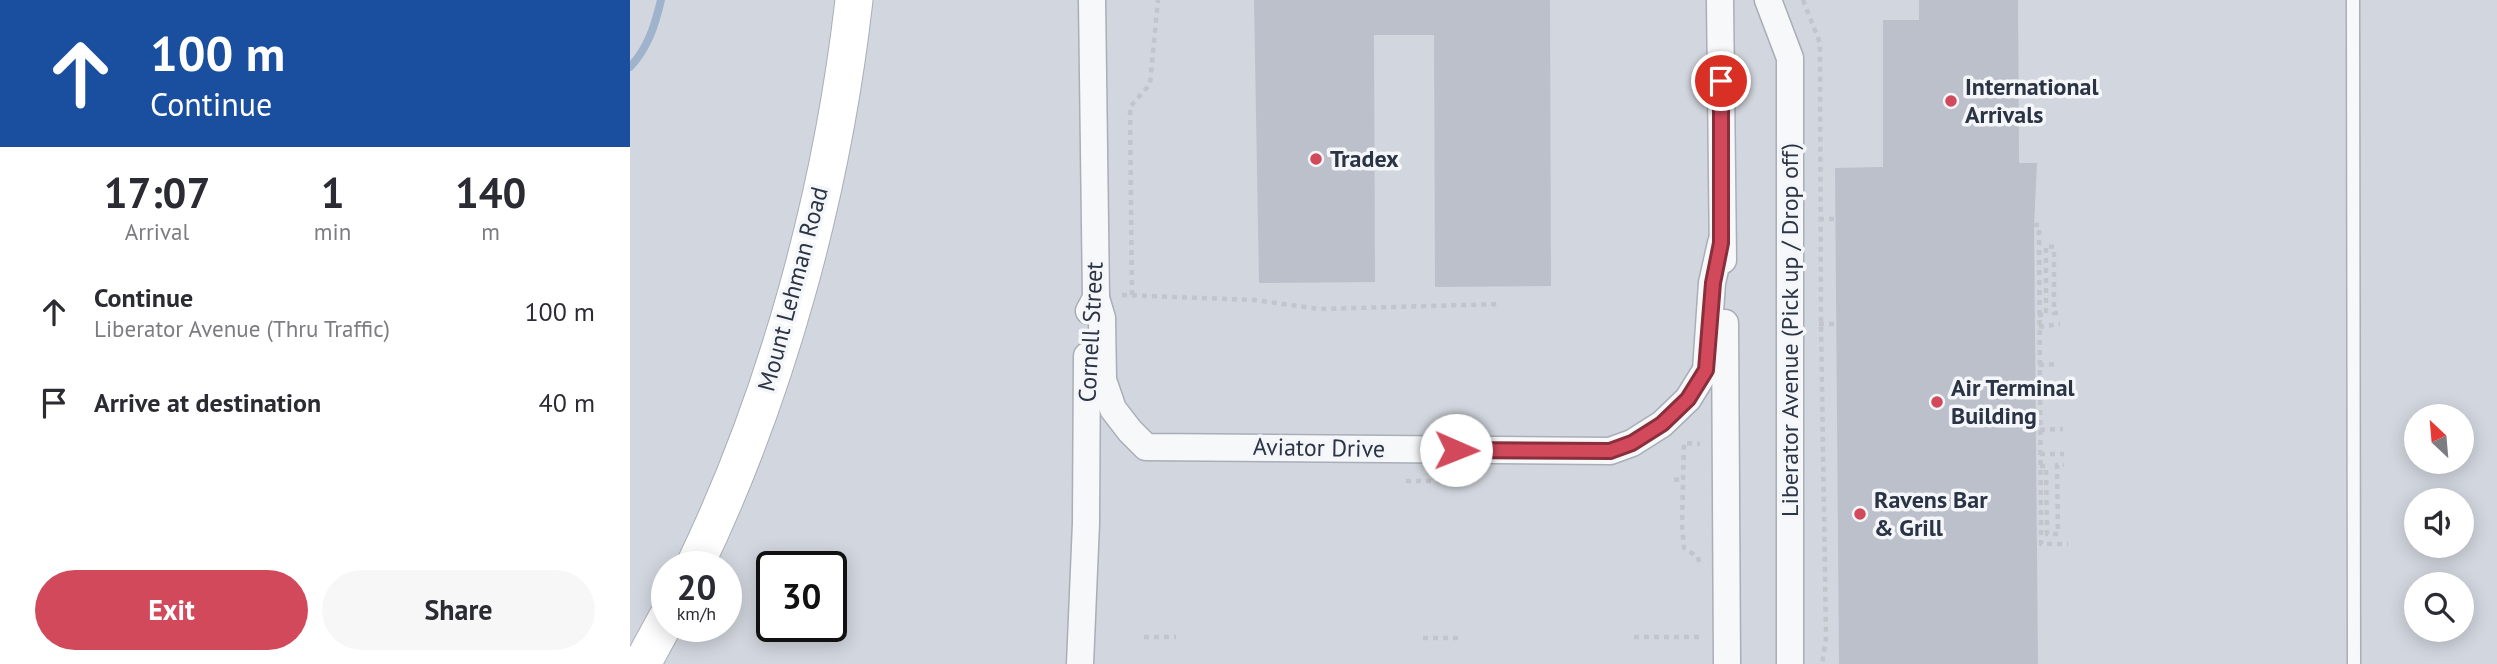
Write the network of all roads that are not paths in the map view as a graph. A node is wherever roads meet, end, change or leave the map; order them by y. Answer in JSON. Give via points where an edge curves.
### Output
{"nodes":[{"id":1,"x":854,"y":0,"type":"edge"},
{"id":2,"x":1092,"y":0,"type":"edge"},
{"id":3,"x":1720,"y":0,"type":"edge"},
{"id":4,"x":1768,"y":0,"type":"edge"},
{"id":5,"x":2353,"y":0,"type":"edge"},
{"id":6,"x":1721,"y":243,"type":"junction"},
{"id":7,"x":1104,"y":296,"type":"junction"},
{"id":8,"x":701,"y":551,"type":"edge"},
{"id":9,"x":654,"y":642,"type":"edge"},
{"id":10,"x":642,"y":664,"type":"edge"},
{"id":11,"x":1080,"y":664,"type":"edge"},
{"id":12,"x":1727,"y":664,"type":"edge"},
{"id":13,"x":1790,"y":664,"type":"edge"},
{"id":14,"x":2354,"y":664,"type":"edge"}],
"edges":[{"from":1,"to":8,"type":"main road","name":"Mount Lehman Road","via":[[832,141],[802,271],[770,383]]},
{"from":2,"to":7,"type":"street","name":"Cornell Street"},
{"from":3,"to":6,"type":"street"},
{"from":4,"to":13,"type":"street","name":"Liberator Avenue (Pick up / Drop off)","via":[[1790,58]]},
{"from":5,"to":14,"type":"lane"},
{"from":6,"to":7,"type":"street","name":"Aviator Drive","via":[[1706,370],[1688,399],[1662,424],[1610,451],[1146,447],[1113,409],[1103,380]]},
{"from":6,"to":12,"type":"street","via":[[1726,290]]},
{"from":7,"to":11,"type":"street","name":"Cornell Street","via":[[1087,314]]},
{"from":9,"to":10,"type":"main road"}]}
